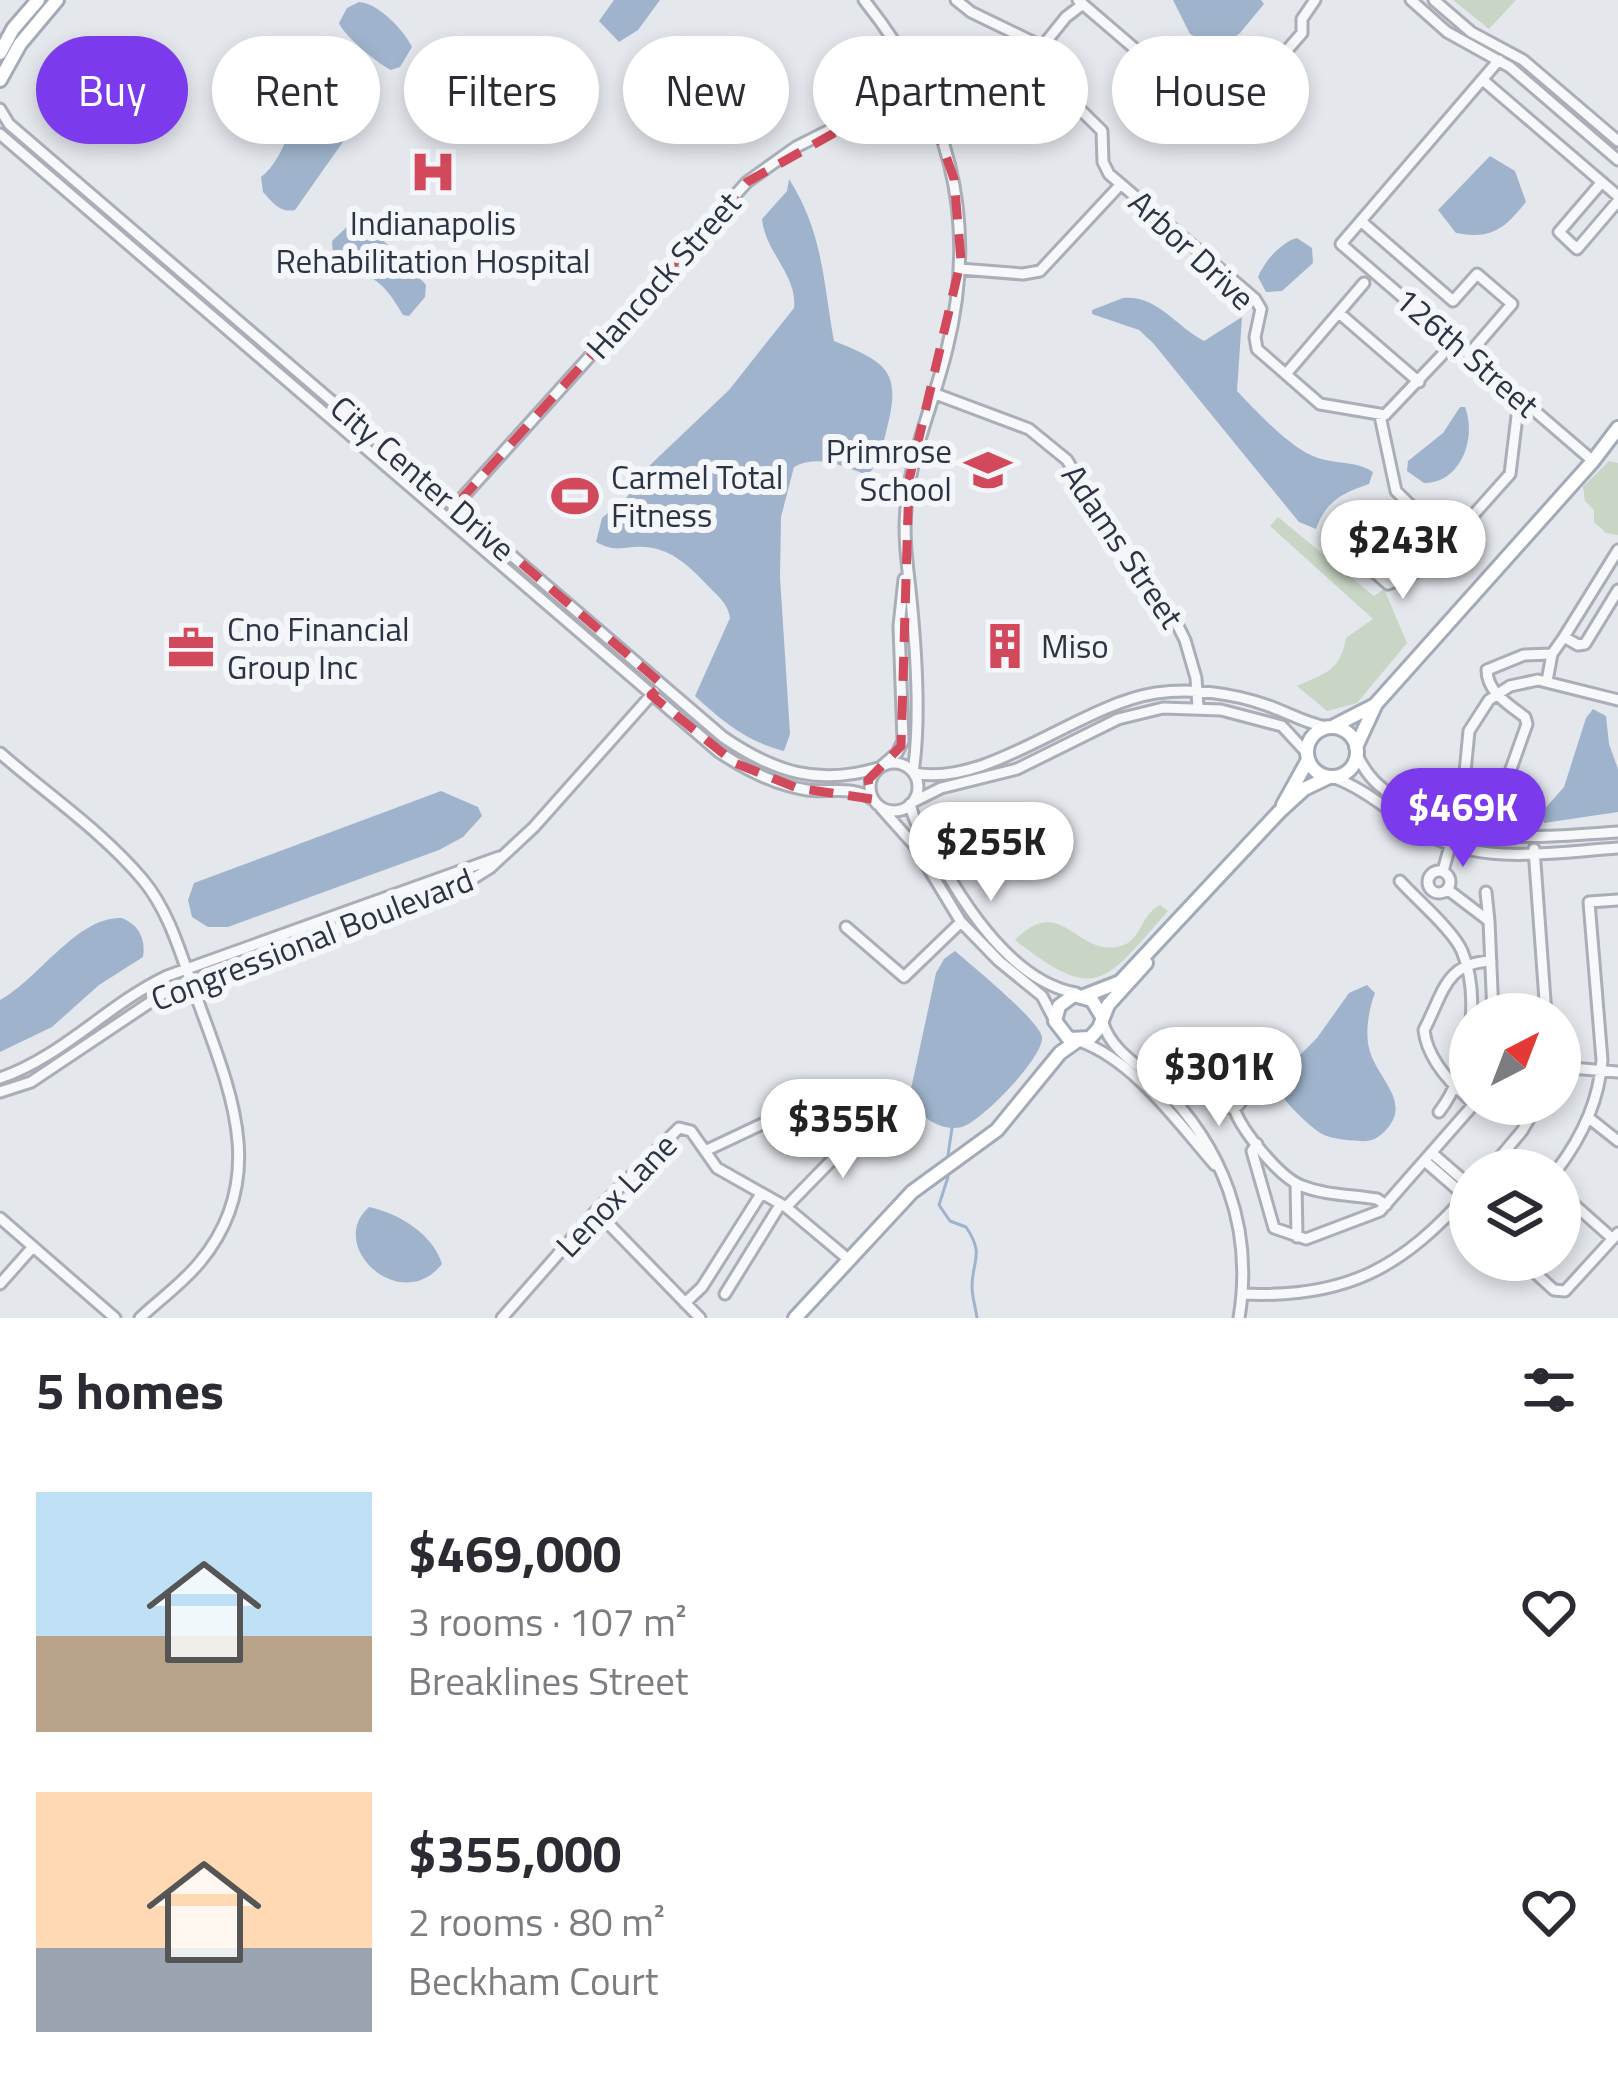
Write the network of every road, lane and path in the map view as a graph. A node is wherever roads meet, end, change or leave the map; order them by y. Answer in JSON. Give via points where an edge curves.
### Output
{"nodes":[{"id":1,"x":38,"y":0,"type":"edge"},
{"id":2,"x":57,"y":0,"type":"edge"},
{"id":3,"x":864,"y":0,"type":"edge"},
{"id":4,"x":956,"y":0,"type":"edge"},
{"id":5,"x":1316,"y":0,"type":"edge"},
{"id":6,"x":1411,"y":0,"type":"edge"},
{"id":7,"x":1434,"y":0,"type":"edge"},
{"id":8,"x":1081,"y":2,"type":"edge"},
{"id":9,"x":888,"y":36,"type":"edge"},
{"id":10,"x":1020,"y":36,"type":"edge"},
{"id":11,"x":1051,"y":36,"type":"edge"},
{"id":12,"x":0,"y":53,"type":"edge"},
{"id":13,"x":1499,"y":60,"type":"junction"},
{"id":14,"x":0,"y":80,"type":"edge"},
{"id":15,"x":1484,"y":81,"type":"junction"},
{"id":16,"x":0,"y":110,"type":"edge"},
{"id":17,"x":1088,"y":117,"type":"edge"},
{"id":18,"x":0,"y":134,"type":"edge"},
{"id":19,"x":813,"y":138,"type":"edge"},
{"id":20,"x":1618,"y":140,"type":"edge"},
{"id":21,"x":942,"y":144,"type":"edge"},
{"id":22,"x":1618,"y":160,"type":"edge"},
{"id":23,"x":1602,"y":182,"type":"junction"},
{"id":24,"x":1121,"y":184,"type":"junction"},
{"id":25,"x":1618,"y":199,"type":"edge"},
{"id":26,"x":1362,"y":222,"type":"junction"},
{"id":27,"x":960,"y":269,"type":"junction"},
{"id":28,"x":1364,"y":283,"type":"dead end"},
{"id":29,"x":1339,"y":314,"type":"junction"},
{"id":30,"x":1469,"y":354,"type":"junction"},
{"id":31,"x":1442,"y":355,"type":"dead end"},
{"id":32,"x":1286,"y":374,"type":"junction"},
{"id":33,"x":1419,"y":382,"type":"junction"},
{"id":34,"x":933,"y":393,"type":"junction"},
{"id":35,"x":1380,"y":416,"type":"junction"},
{"id":36,"x":1517,"y":416,"type":"dead end"},
{"id":37,"x":1618,"y":428,"type":"edge"},
{"id":38,"x":1618,"y":440,"type":"edge"},
{"id":39,"x":1593,"y":461,"type":"junction"},
{"id":40,"x":455,"y":506,"type":"junction"},
{"id":41,"x":1415,"y":513,"type":"junction"},
{"id":42,"x":446,"y":517,"type":"junction"},
{"id":43,"x":1401,"y":530,"type":"junction"},
{"id":44,"x":1449,"y":543,"type":"junction"},
{"id":45,"x":1618,"y":550,"type":"edge"},
{"id":46,"x":1433,"y":560,"type":"junction"},
{"id":47,"x":906,"y":573,"type":"junction"},
{"id":48,"x":1618,"y":590,"type":"edge"},
{"id":49,"x":1564,"y":637,"type":"junction"},
{"id":50,"x":1552,"y":654,"type":"junction"},
{"id":51,"x":1547,"y":681,"type":"junction"},
{"id":52,"x":662,"y":685,"type":"junction"},
{"id":53,"x":1197,"y":692,"type":"junction"},
{"id":54,"x":1497,"y":693,"type":"junction"},
{"id":55,"x":652,"y":695,"type":"junction"},
{"id":56,"x":1618,"y":700,"type":"edge"},
{"id":57,"x":1376,"y":704,"type":"junction"},
{"id":58,"x":1198,"y":707,"type":"junction"},
{"id":59,"x":1329,"y":727,"type":"junction"},
{"id":60,"x":1356,"y":751,"type":"junction"},
{"id":61,"x":0,"y":753,"type":"edge"},
{"id":62,"x":1307,"y":756,"type":"junction"},
{"id":63,"x":880,"y":767,"type":"junction"},
{"id":64,"x":913,"y":773,"type":"junction"},
{"id":65,"x":1330,"y":777,"type":"junction"},
{"id":66,"x":872,"y":799,"type":"junction"},
{"id":67,"x":911,"y":803,"type":"junction"},
{"id":68,"x":1462,"y":803,"type":"junction"},
{"id":69,"x":881,"y":808,"type":"junction"},
{"id":70,"x":1280,"y":811,"type":"junction"},
{"id":71,"x":1456,"y":829,"type":"junction"},
{"id":72,"x":1618,"y":832,"type":"edge"},
{"id":73,"x":1535,"y":838,"type":"junction"},
{"id":74,"x":1453,"y":844,"type":"junction"},
{"id":75,"x":1618,"y":848,"type":"edge"},
{"id":76,"x":1534,"y":854,"type":"junction"},
{"id":77,"x":499,"y":857,"type":"junction"},
{"id":78,"x":1443,"y":871,"type":"junction"},
{"id":79,"x":1400,"y":881,"type":"dead end"},
{"id":80,"x":1448,"y":889,"type":"junction"},
{"id":81,"x":1431,"y":890,"type":"junction"},
{"id":82,"x":1486,"y":892,"type":"dead end"},
{"id":83,"x":1618,"y":900,"type":"edge"},
{"id":84,"x":1418,"y":901,"type":"junction"},
{"id":85,"x":1489,"y":921,"type":"junction"},
{"id":86,"x":961,"y":922,"type":"junction"},
{"id":87,"x":846,"y":927,"type":"dead end"},
{"id":88,"x":1152,"y":951,"type":"junction"},
{"id":89,"x":1491,"y":961,"type":"junction"},
{"id":90,"x":1465,"y":962,"type":"junction"},
{"id":91,"x":186,"y":968,"type":"junction"},
{"id":92,"x":191,"y":984,"type":"junction"},
{"id":93,"x":1468,"y":993,"type":"edge"},
{"id":94,"x":1492,"y":993,"type":"edge"},
{"id":95,"x":1544,"y":993,"type":"edge"},
{"id":96,"x":1082,"y":995,"type":"junction"},
{"id":97,"x":1101,"y":1016,"type":"junction"},
{"id":98,"x":1056,"y":1022,"type":"junction"},
{"id":99,"x":1082,"y":1042,"type":"junction"},
{"id":100,"x":1581,"y":1069,"type":"edge"},
{"id":101,"x":1601,"y":1071,"type":"junction"},
{"id":102,"x":1618,"y":1072,"type":"edge"},
{"id":103,"x":1043,"y":1076,"type":"junction"},
{"id":104,"x":0,"y":1078,"type":"edge"},
{"id":105,"x":1449,"y":1078,"type":"edge"},
{"id":106,"x":0,"y":1092,"type":"edge"},
{"id":107,"x":830,"y":1092,"type":"dead end"},
{"id":108,"x":1449,"y":1097,"type":"edge"},
{"id":109,"x":1234,"y":1108,"type":"dead end"},
{"id":110,"x":1438,"y":1112,"type":"dead end"},
{"id":111,"x":1589,"y":1118,"type":"junction"},
{"id":112,"x":868,"y":1123,"type":"dead end"},
{"id":113,"x":1455,"y":1125,"type":"edge"},
{"id":114,"x":1526,"y":1125,"type":"edge"},
{"id":115,"x":1618,"y":1141,"type":"edge"},
{"id":116,"x":1256,"y":1144,"type":"junction"},
{"id":117,"x":1507,"y":1149,"type":"edge"},
{"id":118,"x":1570,"y":1149,"type":"edge"},
{"id":119,"x":705,"y":1151,"type":"junction"},
{"id":120,"x":1430,"y":1158,"type":"junction"},
{"id":121,"x":1218,"y":1169,"type":"junction"},
{"id":122,"x":1449,"y":1174,"type":"edge"},
{"id":123,"x":1296,"y":1183,"type":"junction"},
{"id":124,"x":760,"y":1194,"type":"junction"},
{"id":125,"x":1386,"y":1204,"type":"junction"},
{"id":126,"x":783,"y":1206,"type":"junction"},
{"id":127,"x":1581,"y":1209,"type":"edge"},
{"id":128,"x":596,"y":1211,"type":"junction"},
{"id":129,"x":1449,"y":1211,"type":"edge"},
{"id":130,"x":0,"y":1218,"type":"edge"},
{"id":131,"x":1615,"y":1236,"type":"edge"},
{"id":132,"x":1297,"y":1237,"type":"junction"},
{"id":133,"x":32,"y":1247,"type":"junction"},
{"id":134,"x":848,"y":1259,"type":"junction"},
{"id":135,"x":1581,"y":1275,"type":"edge"},
{"id":136,"x":1547,"y":1281,"type":"edge"},
{"id":137,"x":1575,"y":1281,"type":"edge"},
{"id":138,"x":0,"y":1284,"type":"edge"},
{"id":139,"x":725,"y":1294,"type":"dead end"},
{"id":140,"x":1242,"y":1294,"type":"junction"},
{"id":141,"x":686,"y":1304,"type":"junction"},
{"id":142,"x":115,"y":1318,"type":"edge"},
{"id":143,"x":140,"y":1318,"type":"edge"},
{"id":144,"x":502,"y":1318,"type":"edge"},
{"id":145,"x":700,"y":1318,"type":"edge"},
{"id":146,"x":795,"y":1318,"type":"edge"},
{"id":147,"x":1239,"y":1318,"type":"edge"}],
"edges":[{"from":1,"to":12,"type":"main road"},
{"from":2,"to":14,"type":"main road"},
{"from":3,"to":9,"type":"street"},
{"from":4,"to":10,"type":"street"},
{"from":5,"to":8,"type":"street","via":[[1302,33],[1225,121]]},
{"from":6,"to":13,"type":"street","via":[[1447,32]]},
{"from":7,"to":20,"type":"street"},
{"from":8,"to":11,"type":"street"},
{"from":13,"to":15,"type":"street"},
{"from":13,"to":22,"type":"street"},
{"from":15,"to":23,"type":"street"},
{"from":15,"to":26,"type":"street"},
{"from":16,"to":40,"type":"street","name":"City Center Drive"},
{"from":17,"to":24,"type":"street","name":"Arbor Drive","via":[[1102,130],[1104,167]]},
{"from":18,"to":42,"type":"street","name":"City Center Drive"},
{"from":19,"to":40,"type":"street","name":"Hancock Street","via":[[747,182]]},
{"from":21,"to":27,"type":"street","via":[[954,179]]},
{"from":23,"to":25,"type":"street"},
{"from":23,"to":25,"type":"street","via":[[1559,232],[1577,248]]},
{"from":24,"to":27,"type":"street","name":"Arbor Drive","via":[[1040,271]]},
{"from":24,"to":32,"type":"street","name":"Arbor Drive","via":[[1255,299],[1257,349]]},
{"from":26,"to":30,"type":"street","name":"126th Street","via":[[1341,244]]},
{"from":26,"to":30,"type":"street","via":[[1453,301],[1477,274],[1511,304]]},
{"from":27,"to":34,"type":"street"},
{"from":28,"to":29,"type":"street"},
{"from":29,"to":32,"type":"street"},
{"from":29,"to":33,"type":"street"},
{"from":30,"to":39,"type":"street","name":"126th Street"},
{"from":31,"to":33,"type":"street"},
{"from":32,"to":35,"type":"street","name":"Arbor Drive","via":[[1320,404]]},
{"from":33,"to":35,"type":"street"},
{"from":34,"to":47,"type":"street","via":[[909,480]]},
{"from":34,"to":53,"type":"street","name":"Adams Street","via":[[1029,429],[1067,460],[1126,561],[1175,620]]},
{"from":35,"to":41,"type":"street","via":[[1394,485]]},
{"from":36,"to":44,"type":"street","via":[[1511,472]]},
{"from":37,"to":39,"type":"main road"},
{"from":38,"to":39,"type":"main road"},
{"from":39,"to":57,"type":"main road"},
{"from":40,"to":42,"type":"street","name":"Hancock Street"},
{"from":40,"to":52,"type":"street","name":"City Center Drive"},
{"from":41,"to":43,"type":"street"},
{"from":41,"to":44,"type":"street"},
{"from":42,"to":55,"type":"street","name":"City Center Drive"},
{"from":43,"to":46,"type":"street"},
{"from":43,"to":46,"type":"street","via":[[1394,524],[1346,548],[1388,584]]},
{"from":44,"to":46,"type":"street"},
{"from":45,"to":49,"type":"street"},
{"from":47,"to":63,"type":"street","via":[[899,611],[903,741]]},
{"from":47,"to":64,"type":"street"},
{"from":48,"to":49,"type":"street","via":[[1585,644]]},
{"from":49,"to":50,"type":"street"},
{"from":50,"to":51,"type":"street"},
{"from":50,"to":54,"type":"street","via":[[1487,670]]},
{"from":51,"to":54,"type":"street"},
{"from":51,"to":56,"type":"street"},
{"from":52,"to":55,"type":"street","name":"Congressional Boulevard"},
{"from":52,"to":63,"type":"street","name":"City Center Drive","via":[[723,737],[774,765],[826,778]]},
{"from":53,"to":58,"type":"street","name":"Adams Street"},
{"from":53,"to":59,"type":"street","via":[[1266,704]]},
{"from":53,"to":64,"type":"street","via":[[1130,698],[996,760],[938,776]]},
{"from":54,"to":68,"type":"street","via":[[1469,731]]},
{"from":54,"to":68,"type":"street","via":[[1528,724],[1497,809]]},
{"from":55,"to":66,"type":"street","name":"City Center Drive","via":[[757,774]]},
{"from":55,"to":77,"type":"street","name":"Congressional Boulevard"},
{"from":57,"to":59,"type":"main road"},
{"from":57,"to":60,"type":"main road"},
{"from":58,"to":62,"type":"street","via":[[1282,726]]},
{"from":58,"to":67,"type":"street","via":[[1118,719],[1016,769]]},
{"from":59,"to":60,"type":"main road","via":[[1346,731]]},
{"from":59,"to":62,"type":"main road","via":[[1310,738]]},
{"from":60,"to":65,"type":"main road","via":[[1347,772]]},
{"from":60,"to":71,"type":"street","via":[[1375,784]]},
{"from":61,"to":91,"type":"street","via":[[139,875]]},
{"from":62,"to":65,"type":"main road"},
{"from":62,"to":70,"type":"main road"},
{"from":63,"to":64,"type":"street","via":[[900,763]]},
{"from":63,"to":66,"type":"street","via":[[870,780]]},
{"from":64,"to":67,"type":"street"},
{"from":65,"to":70,"type":"main road"},
{"from":65,"to":74,"type":"street"},
{"from":66,"to":69,"type":"street"},
{"from":67,"to":69,"type":"street"},
{"from":67,"to":96,"type":"street","via":[[915,826],[981,928],[1050,985]]},
{"from":68,"to":71,"type":"street"},
{"from":69,"to":86,"type":"street","via":[[915,846]]},
{"from":70,"to":88,"type":"main road"},
{"from":71,"to":73,"type":"street"},
{"from":71,"to":74,"type":"street"},
{"from":72,"to":73,"type":"street"},
{"from":73,"to":76,"type":"street"},
{"from":74,"to":76,"type":"street"},
{"from":74,"to":78,"type":"street"},
{"from":75,"to":76,"type":"street"},
{"from":76,"to":95,"type":"street"},
{"from":77,"to":91,"type":"street","name":"Congressional Boulevard"},
{"from":77,"to":92,"type":"street","name":"Congressional Boulevard","via":[[474,878]]},
{"from":78,"to":80,"type":"street"},
{"from":78,"to":81,"type":"street","via":[[1428,877]]},
{"from":79,"to":84,"type":"street"},
{"from":80,"to":81,"type":"street"},
{"from":80,"to":85,"type":"street"},
{"from":81,"to":84,"type":"street"},
{"from":82,"to":85,"type":"street"},
{"from":83,"to":101,"type":"street","via":[[1589,902]]},
{"from":84,"to":90,"type":"street"},
{"from":85,"to":89,"type":"street"},
{"from":86,"to":87,"type":"street","via":[[904,976]]},
{"from":86,"to":98,"type":"street","via":[[1037,990]]},
{"from":88,"to":96,"type":"main road","via":[[1115,986]]},
{"from":88,"to":97,"type":"main road"},
{"from":89,"to":90,"type":"street"},
{"from":89,"to":94,"type":"street"},
{"from":90,"to":93,"type":"street"},
{"from":90,"to":105,"type":"street","via":[[1424,1030]]},
{"from":91,"to":92,"type":"street"},
{"from":91,"to":104,"type":"street","name":"Congressional Boulevard"},
{"from":92,"to":106,"type":"street","name":"Congressional Boulevard","via":[[140,1006],[31,1082]]},
{"from":92,"to":143,"type":"street","via":[[231,1094],[239,1170],[208,1252]]},
{"from":96,"to":97,"type":"main road"},
{"from":96,"to":98,"type":"main road","via":[[1061,1003]]},
{"from":97,"to":99,"type":"main road"},
{"from":97,"to":121,"type":"street","via":[[1113,1043],[1204,1135]]},
{"from":98,"to":99,"type":"main road","via":[[1063,1035]]},
{"from":98,"to":103,"type":"main road"},
{"from":99,"to":103,"type":"main road","via":[[1060,1053]]},
{"from":99,"to":121,"type":"street","via":[[1171,1111]]},
{"from":100,"to":101,"type":"street"},
{"from":101,"to":102,"type":"street"},
{"from":101,"to":111,"type":"street"},
{"from":103,"to":134,"type":"main road","via":[[997,1130],[912,1192]]},
{"from":107,"to":119,"type":"street"},
{"from":108,"to":110,"type":"street"},
{"from":109,"to":116,"type":"street"},
{"from":111,"to":115,"type":"street"},
{"from":111,"to":118,"type":"street"},
{"from":112,"to":126,"type":"street"},
{"from":113,"to":120,"type":"street"},
{"from":114,"to":117,"type":"street"},
{"from":116,"to":123,"type":"street"},
{"from":116,"to":132,"type":"street","via":[[1274,1228]]},
{"from":119,"to":124,"type":"street","name":"Lenox Lane","via":[[717,1168]]},
{"from":119,"to":128,"type":"street","name":"Lenox Lane","via":[[687,1129],[674,1130]]},
{"from":120,"to":122,"type":"street"},
{"from":120,"to":125,"type":"street"},
{"from":121,"to":140,"type":"street","via":[[1237,1217]]},
{"from":123,"to":125,"type":"street"},
{"from":123,"to":132,"type":"street"},
{"from":124,"to":126,"type":"street","name":"Lenox Lane"},
{"from":124,"to":141,"type":"street"},
{"from":125,"to":132,"type":"street","via":[[1369,1217]]},
{"from":126,"to":134,"type":"street","name":"Lenox Lane"},
{"from":126,"to":139,"type":"street"},
{"from":127,"to":131,"type":"street"},
{"from":128,"to":141,"type":"street"},
{"from":128,"to":144,"type":"street","name":"Lenox Lane"},
{"from":129,"to":140,"type":"street","via":[[1415,1248],[1361,1279],[1318,1292]]},
{"from":130,"to":133,"type":"street"},
{"from":131,"to":135,"type":"street"},
{"from":133,"to":138,"type":"street"},
{"from":133,"to":142,"type":"street"},
{"from":134,"to":146,"type":"main road"},
{"from":136,"to":137,"type":"street","via":[[1560,1292]]},
{"from":140,"to":147,"type":"street"},
{"from":141,"to":145,"type":"street"}]}
